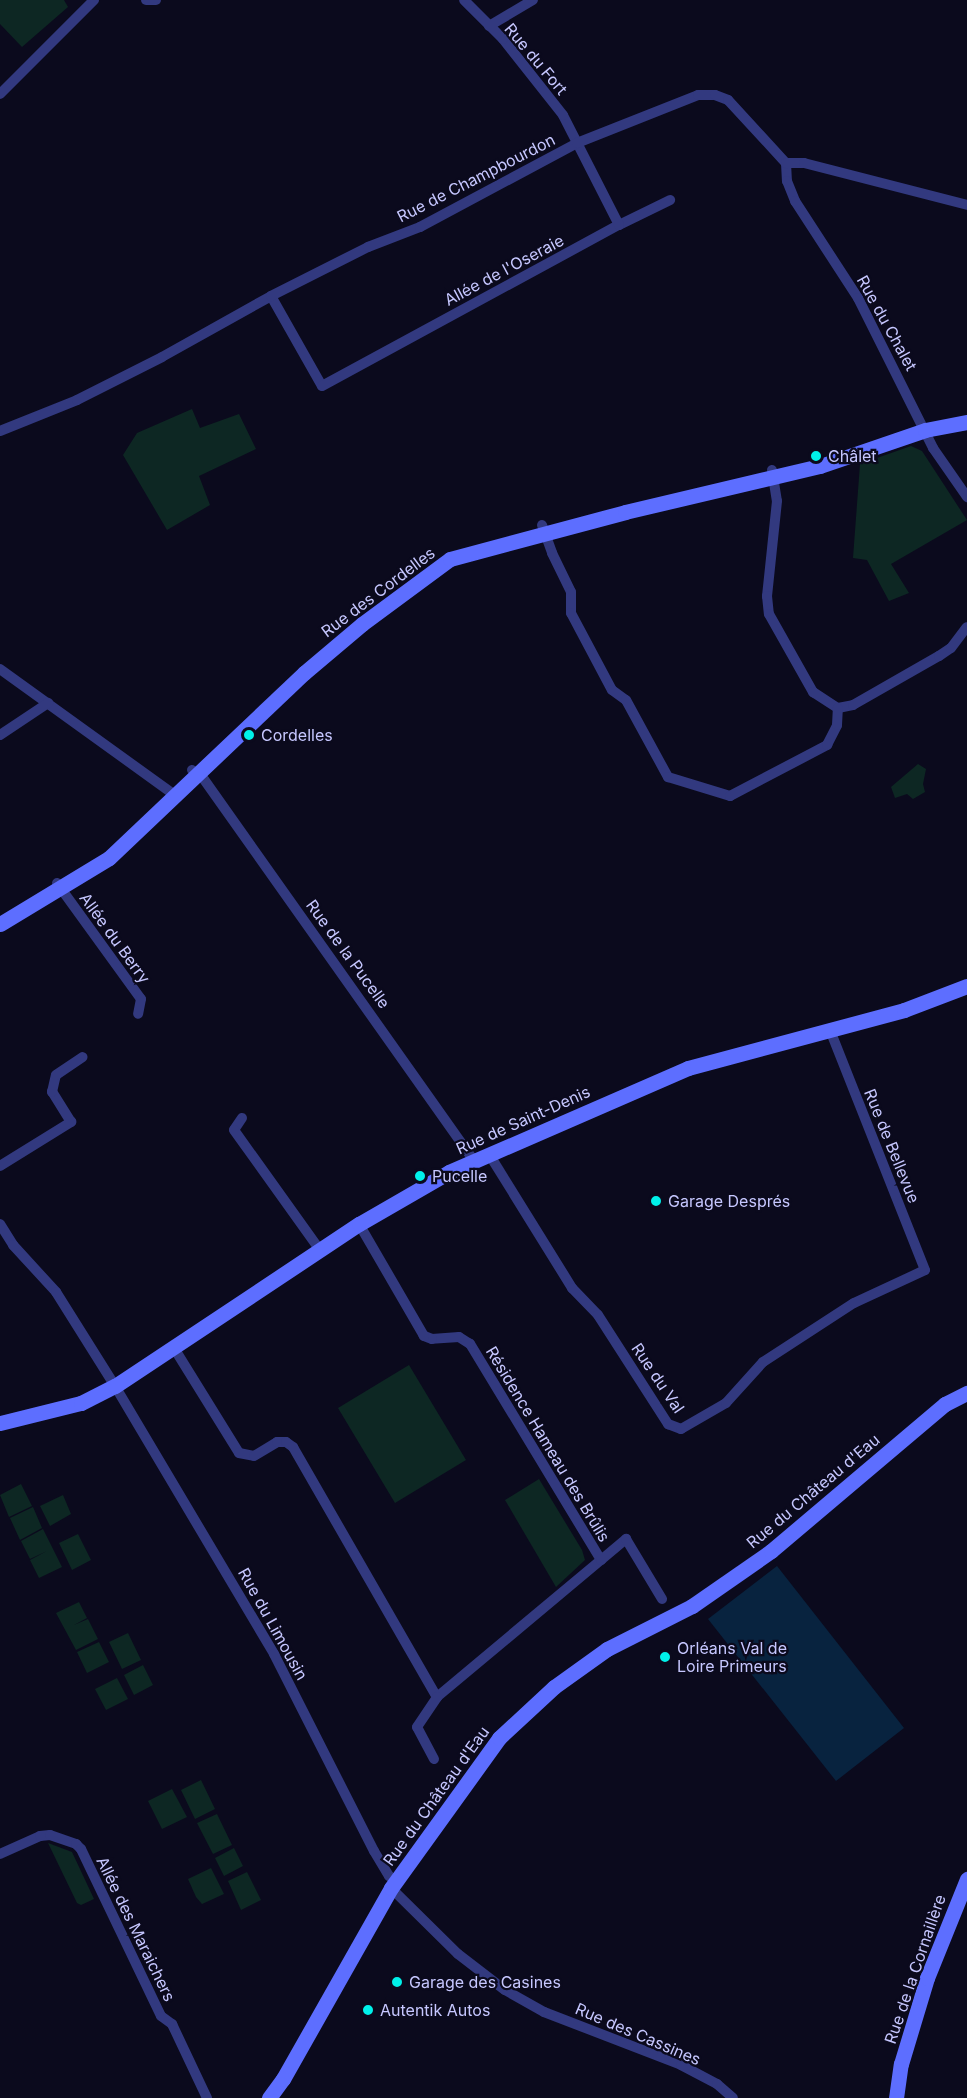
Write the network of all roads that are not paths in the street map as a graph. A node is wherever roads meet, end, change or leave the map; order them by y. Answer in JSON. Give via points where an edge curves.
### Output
{"nodes":[{"id":1,"x":94,"y":0,"type":"edge"},
{"id":2,"x":146,"y":0,"type":"edge"},
{"id":3,"x":156,"y":0,"type":"edge"},
{"id":4,"x":464,"y":0,"type":"edge"},
{"id":5,"x":533,"y":0,"type":"edge"},
{"id":6,"x":489,"y":26,"type":"junction"},
{"id":7,"x":0,"y":94,"type":"edge"},
{"id":8,"x":577,"y":143,"type":"junction"},
{"id":9,"x":786,"y":164,"type":"junction"},
{"id":10,"x":670,"y":200,"type":"dead end"},
{"id":11,"x":967,"y":205,"type":"edge"},
{"id":12,"x":619,"y":225,"type":"junction"},
{"id":13,"x":271,"y":296,"type":"junction"},
{"id":14,"x":967,"y":422,"type":"edge"},
{"id":15,"x":925,"y":430,"type":"junction"},
{"id":16,"x":0,"y":431,"type":"edge"},
{"id":17,"x":773,"y":473,"type":"junction"},
{"id":18,"x":967,"y":497,"type":"edge"},
{"id":19,"x":543,"y":529,"type":"junction"},
{"id":20,"x":967,"y":627,"type":"edge"},
{"id":21,"x":0,"y":669,"type":"edge"},
{"id":22,"x":48,"y":703,"type":"junction"},
{"id":23,"x":838,"y":708,"type":"junction"},
{"id":24,"x":0,"y":735,"type":"edge"},
{"id":25,"x":195,"y":772,"type":"junction"},
{"id":26,"x":175,"y":795,"type":"junction"},
{"id":27,"x":58,"y":885,"type":"junction"},
{"id":28,"x":0,"y":924,"type":"edge"},
{"id":29,"x":967,"y":986,"type":"edge"},
{"id":30,"x":138,"y":1014,"type":"dead end"},
{"id":31,"x":831,"y":1032,"type":"junction"},
{"id":32,"x":83,"y":1057,"type":"dead end"},
{"id":33,"x":242,"y":1118,"type":"dead end"},
{"id":34,"x":489,"y":1154,"type":"junction"},
{"id":35,"x":474,"y":1161,"type":"junction"},
{"id":36,"x":0,"y":1166,"type":"edge"},
{"id":37,"x":0,"y":1224,"type":"edge"},
{"id":38,"x":359,"y":1224,"type":"junction"},
{"id":39,"x":320,"y":1250,"type":"junction"},
{"id":40,"x":925,"y":1270,"type":"joint"},
{"id":41,"x":174,"y":1348,"type":"junction"},
{"id":42,"x":115,"y":1386,"type":"junction"},
{"id":43,"x":967,"y":1393,"type":"edge"},
{"id":44,"x":0,"y":1423,"type":"edge"},
{"id":45,"x":601,"y":1560,"type":"junction"},
{"id":46,"x":662,"y":1599,"type":"dead end"},
{"id":47,"x":437,"y":1697,"type":"junction"},
{"id":48,"x":434,"y":1759,"type":"dead end"},
{"id":49,"x":0,"y":1854,"type":"edge"},
{"id":50,"x":967,"y":1879,"type":"edge"},
{"id":51,"x":393,"y":1885,"type":"junction"},
{"id":52,"x":899,"y":2072,"type":"junction"},
{"id":53,"x":207,"y":2098,"type":"edge"},
{"id":54,"x":268,"y":2098,"type":"edge"},
{"id":55,"x":733,"y":2098,"type":"edge"},
{"id":56,"x":888,"y":2098,"type":"edge"},
{"id":57,"x":896,"y":2098,"type":"edge"}],
"edges":[{"from":1,"to":7,"type":"street"},
{"from":2,"to":3,"type":"street"},
{"from":4,"to":6,"type":"street","name":"Rue du Fort"},
{"from":5,"to":6,"type":"street"},
{"from":6,"to":8,"type":"street","name":"Rue du Fort","via":[[563,115]]},
{"from":8,"to":9,"type":"street","name":"Rue de Champbourdon","via":[[698,95],[715,95],[728,100],[744,115]]},
{"from":8,"to":12,"type":"street"},
{"from":8,"to":13,"type":"street","name":"Rue de Champbourdon","via":[[420,227],[368,247]]},
{"from":9,"to":11,"type":"street","via":[[804,163]]},
{"from":9,"to":15,"type":"street","name":"Rue du Chalet","via":[[790,190],[858,298]]},
{"from":10,"to":12,"type":"street","name":"Allée de l'Oseraie"},
{"from":12,"to":13,"type":"street","name":"Allée de l'Oseraie","via":[[322,386]]},
{"from":13,"to":16,"type":"street","name":"Rue de Champbourdon","via":[[77,400]]},
{"from":14,"to":15,"type":"street","name":"Rue des Cordelles"},
{"from":15,"to":17,"type":"street","name":"Rue des Cordelles","via":[[820,466]]},
{"from":15,"to":18,"type":"street","name":"Rue du Chalet"},
{"from":17,"to":19,"type":"street","name":"Rue des Cordelles"},
{"from":17,"to":23,"type":"street","via":[[777,501],[766,596],[769,614],[813,692]]},
{"from":19,"to":23,"type":"street","via":[[571,592],[571,614],[612,690],[626,700],[668,777],[730,796],[827,745],[837,725]]},
{"from":19,"to":25,"type":"street","name":"Rue des Cordelles","via":[[469,552],[437,567],[304,673]]},
{"from":20,"to":23,"type":"street","via":[[951,648],[939,656],[853,705]]},
{"from":21,"to":22,"type":"street"},
{"from":22,"to":24,"type":"street"},
{"from":22,"to":26,"type":"street"},
{"from":25,"to":26,"type":"street","name":"Rue des Cordelles"},
{"from":25,"to":35,"type":"street","name":"Rue de la Pucelle","via":[[356,991]]},
{"from":26,"to":27,"type":"street","name":"Rue des Cordelles","via":[[109,858]]},
{"from":27,"to":28,"type":"street","name":"Rue des Cordelles"},
{"from":27,"to":30,"type":"street","name":"Allée du Berry","via":[[141,999]]},
{"from":29,"to":31,"type":"street","name":"Rue de Saint-Denis"},
{"from":31,"to":34,"type":"street","name":"Rue de Saint-Denis","via":[[688,1068]]},
{"from":31,"to":40,"type":"street","name":"Rue de Bellevue"},
{"from":32,"to":36,"type":"street","via":[[56,1075],[52,1092],[71,1122]]},
{"from":33,"to":39,"type":"street","via":[[234,1130]]},
{"from":34,"to":35,"type":"street","name":"Rue de Saint-Denis"},
{"from":34,"to":40,"type":"street","name":"Rue du Val","via":[[572,1288],[598,1315],[668,1424],[681,1429],[726,1403],[763,1362],[855,1303]]},
{"from":35,"to":38,"type":"street","name":"Rue de Saint-Denis","via":[[420,1186]]},
{"from":37,"to":42,"type":"street","name":"Rue du Limousin","via":[[13,1245],[56,1292]]},
{"from":38,"to":39,"type":"street","name":"Rue de Saint-Denis"},
{"from":38,"to":45,"type":"street","name":"Résidence Hameau des Brûlis","via":[[424,1336],[459,1337],[470,1344]]},
{"from":39,"to":41,"type":"street","name":"Rue de Saint-Denis"},
{"from":41,"to":42,"type":"street","name":"Rue de Saint-Denis"},
{"from":41,"to":47,"type":"street","via":[[239,1453],[254,1456],[277,1442],[292,1447]]},
{"from":42,"to":44,"type":"street","name":"Rue de Saint-Denis","via":[[81,1403]]},
{"from":42,"to":51,"type":"street","name":"Rue du Limousin","via":[[274,1654]]},
{"from":43,"to":51,"type":"street","name":"Rue du Château d'Eau","via":[[945,1404],[771,1551],[692,1606],[607,1649],[554,1687],[499,1738]]},
{"from":45,"to":46,"type":"street","via":[[626,1539]]},
{"from":45,"to":47,"type":"street","name":"Résidence Hameau des Brûlis"},
{"from":47,"to":48,"type":"street","name":"Résidence Hameau des Brûlis","via":[[417,1727]]},
{"from":49,"to":53,"type":"street","name":"Allée des Maraichers","via":[[50,1835],[81,1849],[161,2016],[172,2024]]},
{"from":50,"to":52,"type":"street","name":"Rue de la Cornaillère","via":[[927,1978]]},
{"from":51,"to":54,"type":"street","name":"Rue du Château d'Eau","via":[[283,2079]]},
{"from":51,"to":55,"type":"street","name":"Rue des Cassines","via":[[458,1954],[506,1990],[544,2012],[681,2066],[717,2084]]},
{"from":52,"to":56,"type":"street","name":"Rue de la Cornaillère"},
{"from":52,"to":57,"type":"street","name":"Rue de la Cornaillère"}]}
